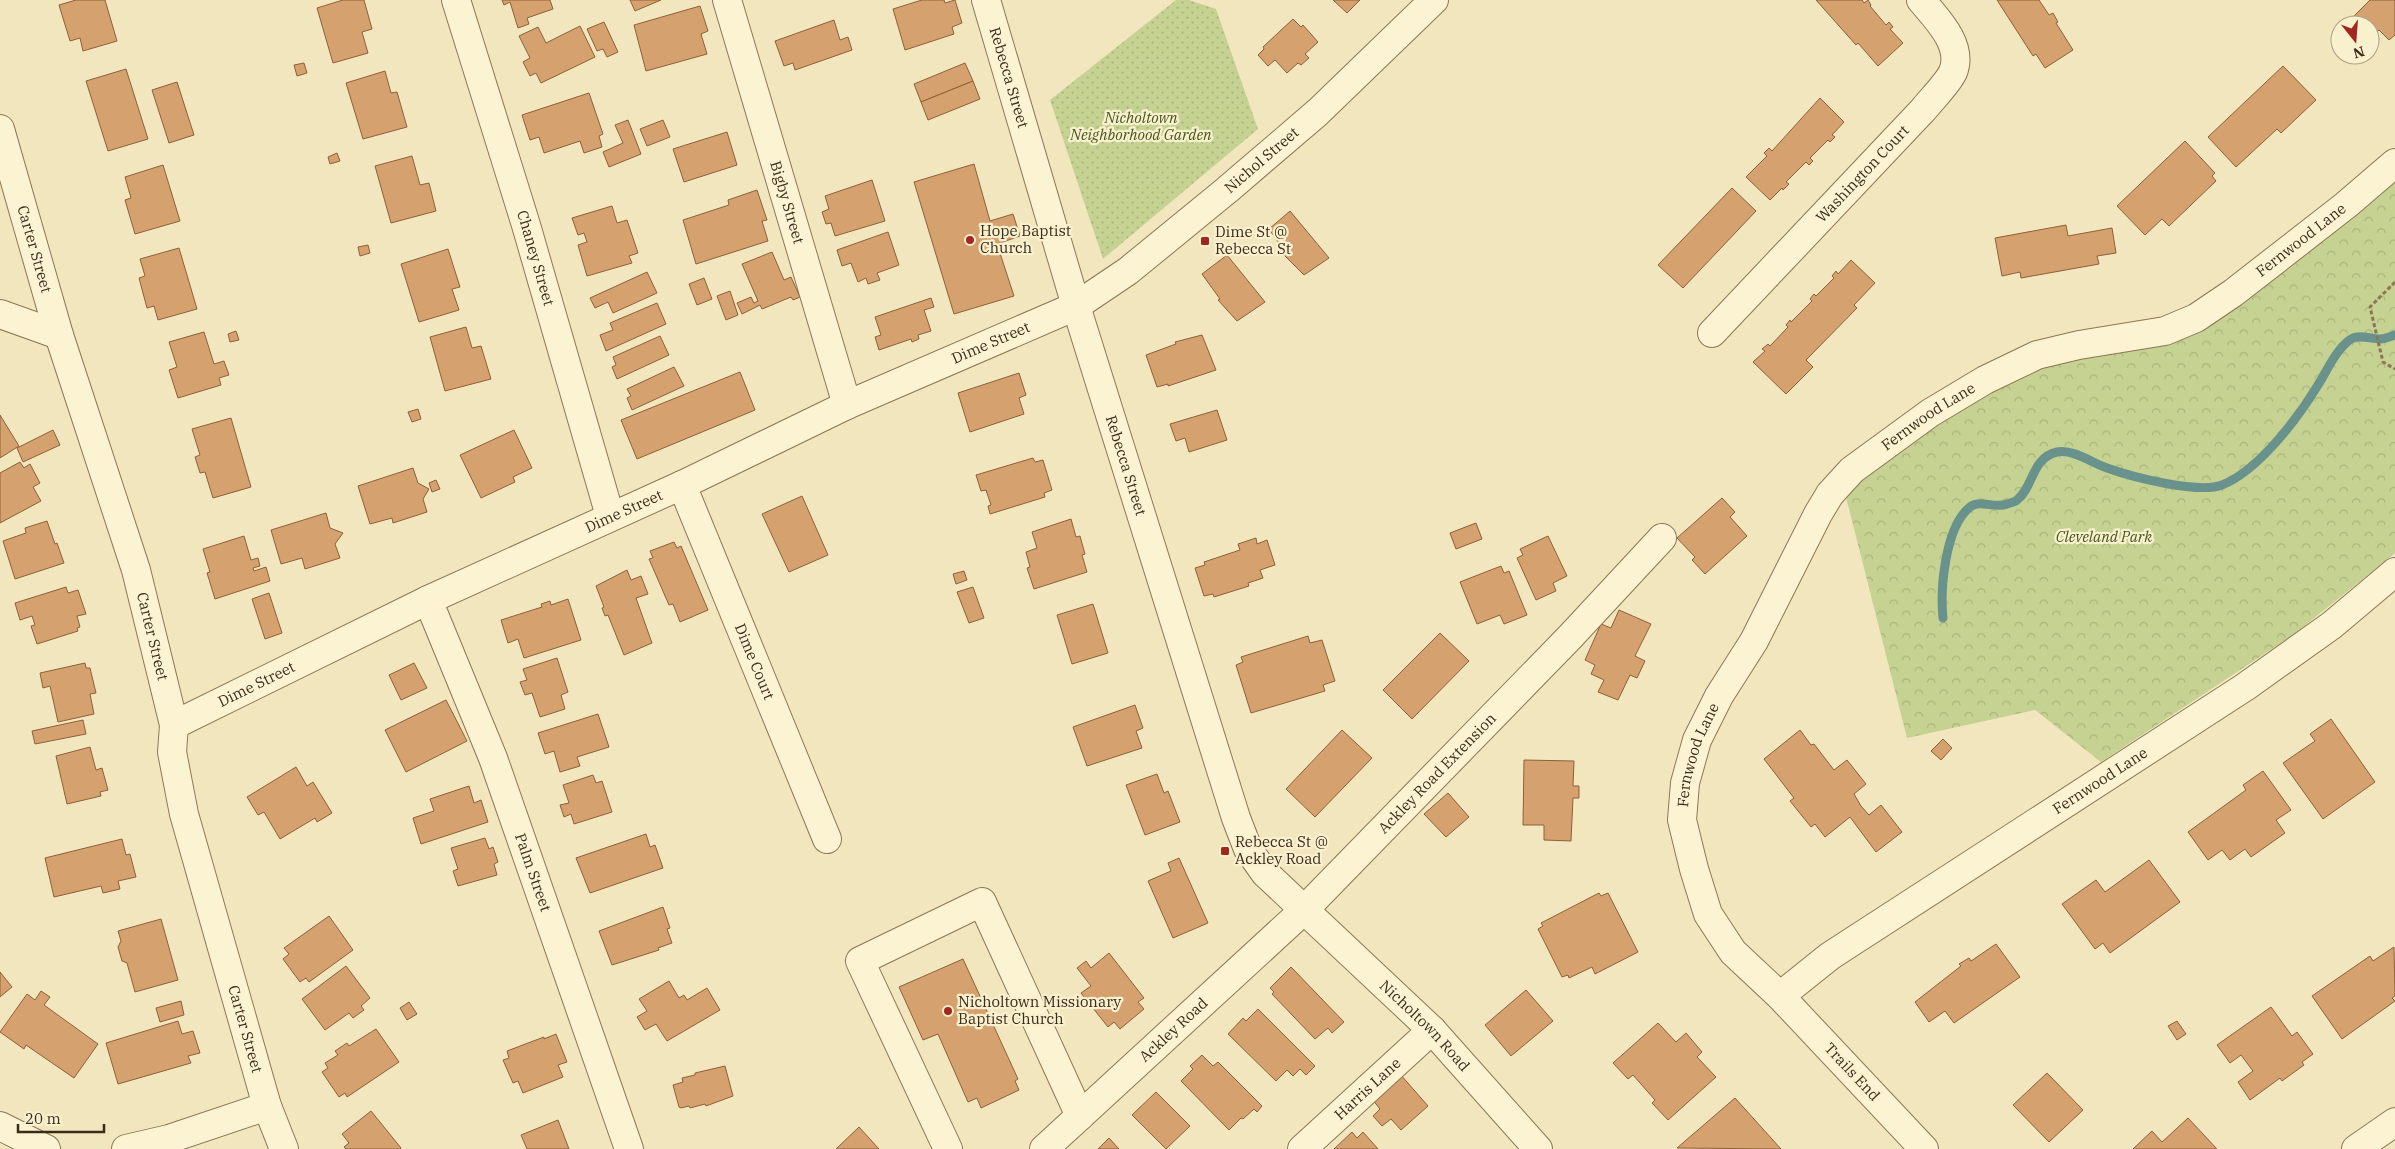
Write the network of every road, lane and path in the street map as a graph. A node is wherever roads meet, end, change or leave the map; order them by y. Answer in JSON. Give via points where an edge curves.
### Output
{"nodes":[{"id":1,"x":456,"y":0,"type":"edge"},
{"id":2,"x":727,"y":0,"type":"edge"},
{"id":3,"x":986,"y":0,"type":"edge"},
{"id":4,"x":1434,"y":0,"type":"edge"},
{"id":5,"x":1921,"y":0,"type":"edge"},
{"id":6,"x":0,"y":128,"type":"edge"},
{"id":7,"x":2395,"y":163,"type":"edge"},
{"id":8,"x":2395,"y":282,"type":"edge"},
{"id":9,"x":1076,"y":306,"type":"junction"},
{"id":10,"x":0,"y":314,"type":"edge"},
{"id":11,"x":1712,"y":333,"type":"dead end"},
{"id":12,"x":59,"y":335,"type":"junction"},
{"id":13,"x":2395,"y":369,"type":"edge"},
{"id":14,"x":847,"y":405,"type":"junction"},
{"id":15,"x":682,"y":485,"type":"junction"},
{"id":16,"x":610,"y":516,"type":"junction"},
{"id":17,"x":1662,"y":538,"type":"dead end"},
{"id":18,"x":2395,"y":572,"type":"edge"},
{"id":19,"x":428,"y":600,"type":"junction"},
{"id":20,"x":174,"y":726,"type":"junction"},
{"id":21,"x":828,"y":839,"type":"dead end"},
{"id":22,"x":1304,"y":910,"type":"junction"},
{"id":23,"x":1780,"y":996,"type":"junction"},
{"id":24,"x":1432,"y":1030,"type":"junction"},
{"id":25,"x":267,"y":1106,"type":"junction"},
{"id":26,"x":1080,"y":1116,"type":"junction"},
{"id":27,"x":2395,"y":1122,"type":"edge"},
{"id":28,"x":0,"y":1126,"type":"edge"},
{"id":29,"x":46,"y":1149,"type":"edge"},
{"id":30,"x":126,"y":1149,"type":"edge"},
{"id":31,"x":284,"y":1149,"type":"edge"},
{"id":32,"x":629,"y":1149,"type":"edge"},
{"id":33,"x":948,"y":1149,"type":"edge"},
{"id":34,"x":1044,"y":1149,"type":"edge"},
{"id":35,"x":1302,"y":1149,"type":"edge"},
{"id":36,"x":1538,"y":1149,"type":"edge"},
{"id":37,"x":1924,"y":1149,"type":"edge"},
{"id":38,"x":2356,"y":1149,"type":"edge"}],
"edges":[{"from":1,"to":16,"type":"street","name":"Chaney Street","via":[[526,225]]},
{"from":2,"to":14,"type":"street","name":"Bigby Street"},
{"from":3,"to":9,"type":"street","name":"Rebecca Street"},
{"from":4,"to":9,"type":"street","name":"Nichol Street","via":[[1318,112],[1235,183],[1128,272]]},
{"from":5,"to":11,"type":"street","name":"Washington Court","via":[[1944,27],[1955,54],[1953,73],[1923,110]]},
{"from":6,"to":12,"type":"street","name":"Carter Street"},
{"from":7,"to":23,"type":"street","name":"Fernwood Lane","via":[[2248,282],[2196,318],[2165,331],[2037,355],[1985,380],[1930,413],[1852,470],[1830,494],[1754,641],[1704,725],[1685,784],[1682,820],[1708,914],[1733,952]]},
{"from":8,"to":13,"type":"path","via":[[2370,307],[2383,362]]},
{"from":9,"to":14,"type":"street","name":"Dime Street"},
{"from":9,"to":22,"type":"street","name":"Rebecca Street","via":[[1239,826],[1248,849],[1265,873]]},
{"from":10,"to":12,"type":"street"},
{"from":12,"to":20,"type":"street","name":"Carter Street","via":[[136,570]]},
{"from":14,"to":15,"type":"street","name":"Dime Street"},
{"from":15,"to":16,"type":"street","name":"Dime Street"},
{"from":15,"to":21,"type":"street","name":"Dime Court"},
{"from":16,"to":19,"type":"street","name":"Dime Street"},
{"from":17,"to":22,"type":"street","name":"Ackley Road Extension"},
{"from":18,"to":23,"type":"street","name":"Fernwood Lane","via":[[2332,625],[2245,687],[1830,956]]},
{"from":19,"to":20,"type":"street","name":"Dime Street"},
{"from":19,"to":32,"type":"street","name":"Palm Street","via":[[493,758]]},
{"from":20,"to":25,"type":"street","name":"Carter Street","via":[[172,752],[184,814]]},
{"from":22,"to":24,"type":"street","name":"Nicholtown Road"},
{"from":22,"to":26,"type":"street","name":"Ackley Road"},
{"from":23,"to":37,"type":"street","name":"Trails End"},
{"from":24,"to":35,"type":"street","name":"Harris Lane"},
{"from":24,"to":36,"type":"street","name":"Nicholtown Road"},
{"from":25,"to":30,"type":"street","via":[[169,1139]]},
{"from":25,"to":31,"type":"street","name":"Carter Street"},
{"from":26,"to":33,"type":"street","via":[[982,902],[860,961]]},
{"from":26,"to":34,"type":"street","name":"Ackley Road"},
{"from":27,"to":38,"type":"street"},
{"from":28,"to":29,"type":"street"}]}
